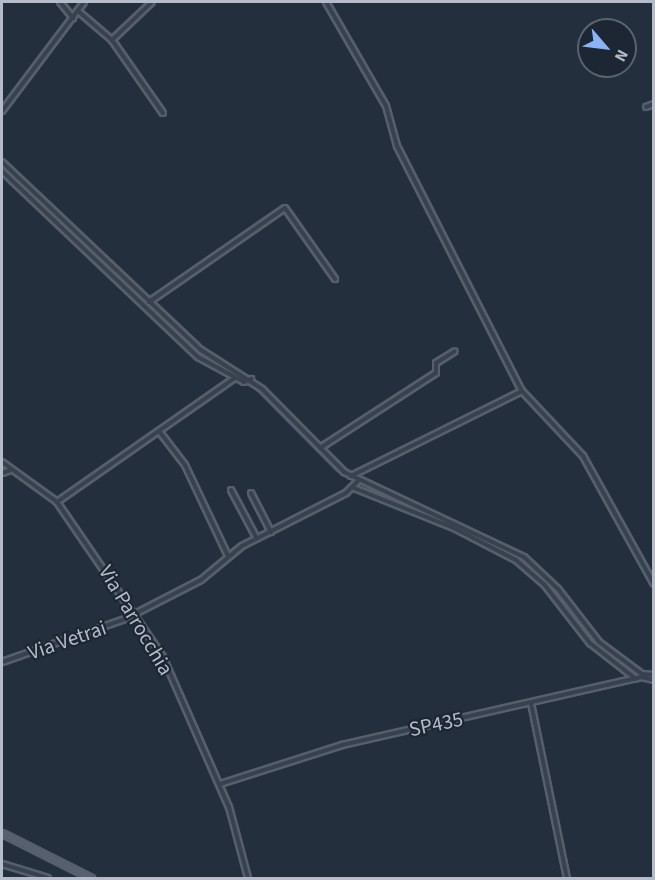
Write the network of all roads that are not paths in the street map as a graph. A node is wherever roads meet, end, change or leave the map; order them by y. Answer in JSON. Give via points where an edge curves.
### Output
{"nodes":[{"id":1,"x":60,"y":2,"type":"edge"},
{"id":2,"x":84,"y":2,"type":"edge"},
{"id":3,"x":152,"y":2,"type":"edge"},
{"id":4,"x":326,"y":2,"type":"edge"},
{"id":5,"x":78,"y":11,"type":"junction"},
{"id":6,"x":73,"y":18,"type":"junction"},
{"id":7,"x":112,"y":40,"type":"junction"},
{"id":8,"x":654,"y":104,"type":"edge"},
{"id":9,"x":646,"y":107,"type":"dead end"},
{"id":10,"x":2,"y":111,"type":"edge"},
{"id":11,"x":163,"y":113,"type":"dead end"},
{"id":12,"x":2,"y":162,"type":"edge"},
{"id":13,"x":2,"y":171,"type":"edge"},
{"id":14,"x":335,"y":279,"type":"dead end"},
{"id":15,"x":149,"y":302,"type":"junction"},
{"id":16,"x":455,"y":351,"type":"dead end"},
{"id":17,"x":235,"y":378,"type":"junction"},
{"id":18,"x":249,"y":380,"type":"junction"},
{"id":19,"x":522,"y":391,"type":"junction"},
{"id":20,"x":159,"y":431,"type":"junction"},
{"id":21,"x":320,"y":448,"type":"junction"},
{"id":22,"x":2,"y":462,"type":"edge"},
{"id":23,"x":11,"y":469,"type":"junction"},
{"id":24,"x":2,"y":473,"type":"edge"},
{"id":25,"x":351,"y":477,"type":"junction"},
{"id":26,"x":356,"y":485,"type":"junction"},
{"id":27,"x":231,"y":490,"type":"dead end"},
{"id":28,"x":251,"y":493,"type":"dead end"},
{"id":29,"x":57,"y":501,"type":"junction"},
{"id":30,"x":271,"y":532,"type":"junction"},
{"id":31,"x":257,"y":538,"type":"junction"},
{"id":32,"x":513,"y":555,"type":"junction"},
{"id":33,"x":228,"y":556,"type":"junction"},
{"id":34,"x":654,"y":584,"type":"edge"},
{"id":35,"x":130,"y":616,"type":"junction"},
{"id":36,"x":2,"y":662,"type":"edge"},
{"id":37,"x":646,"y":676,"type":"junction"},
{"id":38,"x":654,"y":678,"type":"edge"},
{"id":39,"x":636,"y":679,"type":"junction"},
{"id":40,"x":531,"y":704,"type":"junction"},
{"id":41,"x":220,"y":784,"type":"junction"},
{"id":42,"x":2,"y":833,"type":"edge"},
{"id":43,"x":2,"y":864,"type":"edge"},
{"id":44,"x":31,"y":870,"type":"junction"},
{"id":45,"x":34,"y":879,"type":"edge"},
{"id":46,"x":48,"y":879,"type":"edge"},
{"id":47,"x":91,"y":879,"type":"edge"},
{"id":48,"x":248,"y":879,"type":"edge"},
{"id":49,"x":567,"y":879,"type":"edge"}],
"edges":[{"from":1,"to":6,"type":"street"},
{"from":2,"to":5,"type":"street"},
{"from":3,"to":7,"type":"street"},
{"from":4,"to":19,"type":"street","via":[[386,106],[397,146]]},
{"from":5,"to":6,"type":"street"},
{"from":5,"to":7,"type":"street"},
{"from":6,"to":10,"type":"street"},
{"from":7,"to":11,"type":"street"},
{"from":8,"to":9,"type":"street"},
{"from":12,"to":15,"type":"street"},
{"from":13,"to":17,"type":"street","via":[[198,357]]},
{"from":14,"to":15,"type":"street","via":[[285,208]]},
{"from":15,"to":18,"type":"street","via":[[201,350]]},
{"from":16,"to":21,"type":"street","via":[[436,363],[436,373]]},
{"from":17,"to":18,"type":"street"},
{"from":17,"to":20,"type":"street"},
{"from":18,"to":21,"type":"street"},
{"from":19,"to":25,"type":"street"},
{"from":19,"to":34,"type":"street","via":[[583,456]]},
{"from":20,"to":29,"type":"street"},
{"from":20,"to":33,"type":"street","via":[[184,465]]},
{"from":21,"to":25,"type":"street"},
{"from":22,"to":23,"type":"street","name":"Via Parrocchia"},
{"from":23,"to":24,"type":"street"},
{"from":23,"to":29,"type":"street","name":"Via Parrocchia"},
{"from":25,"to":26,"type":"street"},
{"from":26,"to":30,"type":"street","name":"Via Vetrai"},
{"from":26,"to":32,"type":"street"},
{"from":26,"to":32,"type":"street"},
{"from":27,"to":31,"type":"street"},
{"from":28,"to":30,"type":"street"},
{"from":29,"to":35,"type":"street","name":"Via Parrocchia","via":[[96,554]]},
{"from":30,"to":31,"type":"street","name":"Via Vetrai"},
{"from":31,"to":33,"type":"street","name":"Via Vetrai"},
{"from":32,"to":37,"type":"street","via":[[546,576],[596,639]]},
{"from":32,"to":39,"type":"street","via":[[544,584],[590,643]]},
{"from":33,"to":35,"type":"street","name":"Via Vetrai","via":[[201,580]]},
{"from":35,"to":36,"type":"street","name":"Via Vetrai"},
{"from":35,"to":41,"type":"street","name":"Via Parrocchia","via":[[163,657]]},
{"from":37,"to":38,"type":"street"},
{"from":37,"to":39,"type":"street","name":"SP435"},
{"from":39,"to":40,"type":"street","name":"SP435"},
{"from":40,"to":41,"type":"street","name":"SP435","via":[[342,746]]},
{"from":40,"to":49,"type":"street"},
{"from":41,"to":48,"type":"street","name":"Via Parrocchia"},
{"from":42,"to":47,"type":"main road"},
{"from":43,"to":44,"type":"street"},
{"from":44,"to":45,"type":"street"},
{"from":44,"to":46,"type":"street"}]}
